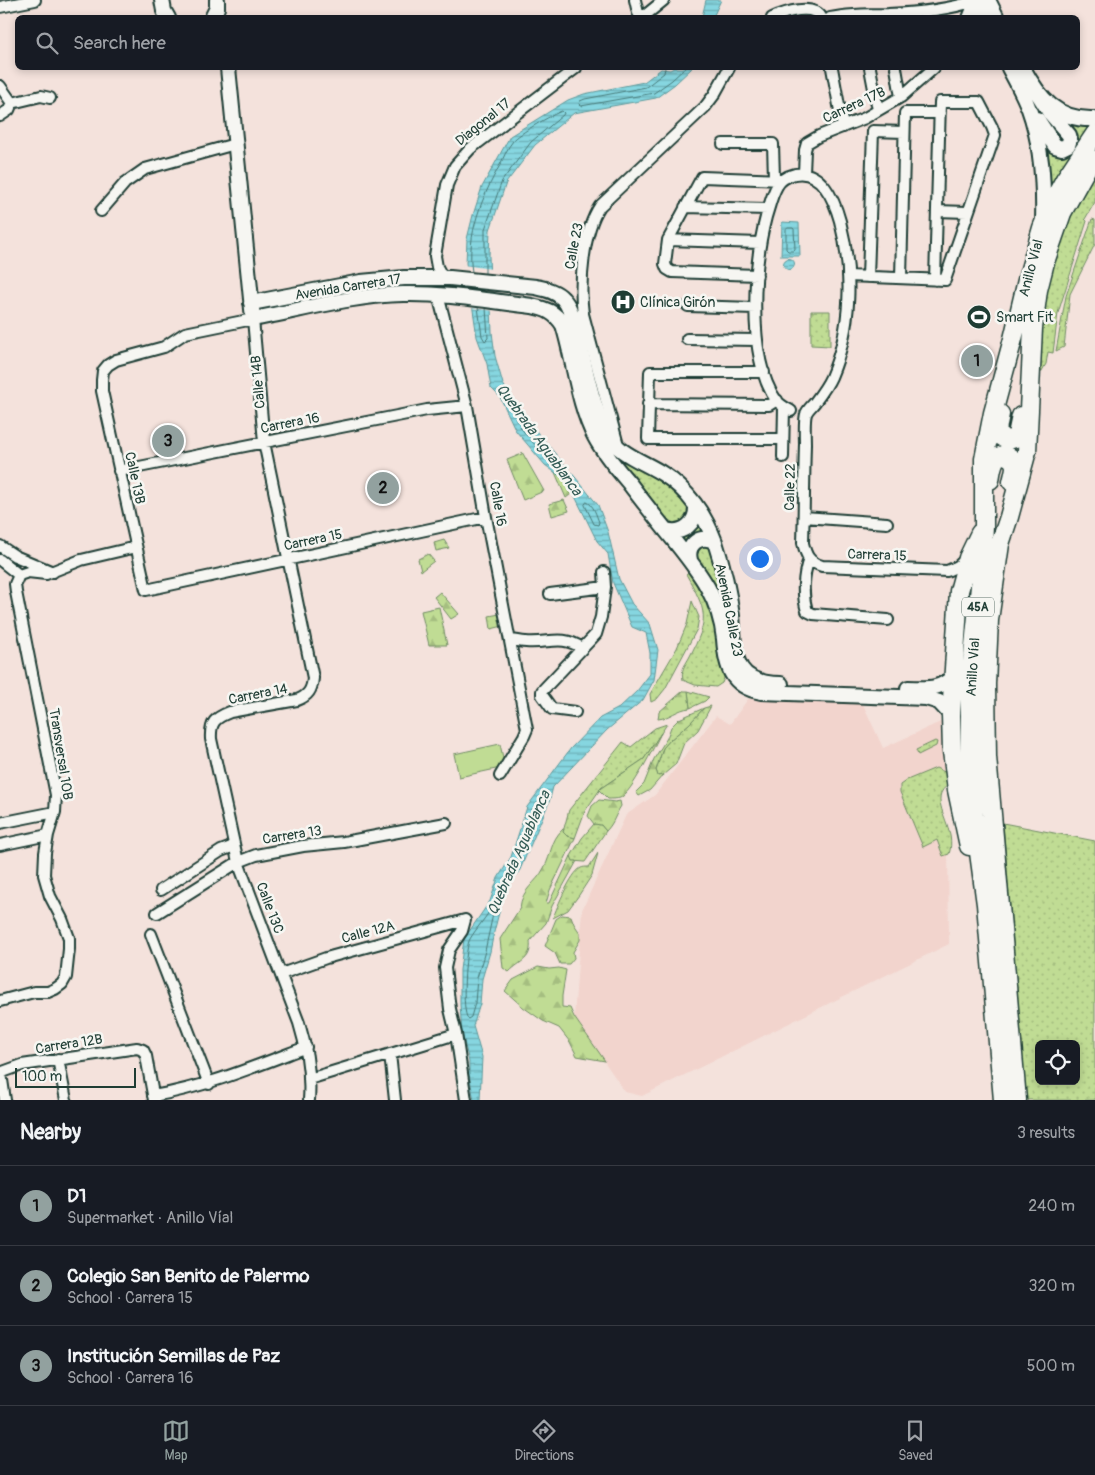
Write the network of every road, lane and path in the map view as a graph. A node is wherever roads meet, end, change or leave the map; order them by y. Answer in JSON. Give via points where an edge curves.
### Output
{"nodes":[{"id":1,"x":35,"y":0,"type":"edge"},
{"id":2,"x":635,"y":0,"type":"edge"},
{"id":3,"x":664,"y":0,"type":"edge"},
{"id":4,"x":980,"y":0,"type":"edge"},
{"id":5,"x":160,"y":1,"type":"edge"},
{"id":6,"x":0,"y":7,"type":"edge"},
{"id":7,"x":167,"y":15,"type":"edge"},
{"id":8,"x":640,"y":15,"type":"edge"},
{"id":9,"x":645,"y":15,"type":"edge"},
{"id":10,"x":783,"y":15,"type":"edge"},
{"id":11,"x":819,"y":15,"type":"edge"},
{"id":12,"x":895,"y":15,"type":"edge"},
{"id":13,"x":970,"y":15,"type":"edge"},
{"id":14,"x":983,"y":15,"type":"edge"},
{"id":15,"x":994,"y":15,"type":"edge"},
{"id":16,"x":228,"y":70,"type":"edge"},
{"id":17,"x":573,"y":70,"type":"edge"},
{"id":18,"x":728,"y":70,"type":"edge"},
{"id":19,"x":832,"y":70,"type":"edge"},
{"id":20,"x":870,"y":70,"type":"edge"},
{"id":21,"x":896,"y":70,"type":"edge"},
{"id":22,"x":932,"y":70,"type":"edge"},
{"id":23,"x":1010,"y":70,"type":"edge"},
{"id":24,"x":1024,"y":70,"type":"edge"},
{"id":25,"x":0,"y":86,"type":"edge"},
{"id":26,"x":1036,"y":91,"type":"junction"},
{"id":27,"x":50,"y":98,"type":"dead end"},
{"id":28,"x":901,"y":98,"type":"junction"},
{"id":29,"x":12,"y":103,"type":"junction"},
{"id":30,"x":840,"y":107,"type":"junction"},
{"id":31,"x":1029,"y":108,"type":"junction"},
{"id":32,"x":878,"y":110,"type":"junction"},
{"id":33,"x":940,"y":113,"type":"junction"},
{"id":34,"x":0,"y":116,"type":"edge"},
{"id":35,"x":1095,"y":119,"type":"edge"},
{"id":36,"x":855,"y":122,"type":"junction"},
{"id":37,"x":843,"y":127,"type":"junction"},
{"id":38,"x":904,"y":132,"type":"junction"},
{"id":39,"x":1095,"y":134,"type":"edge"},
{"id":40,"x":235,"y":144,"type":"junction"},
{"id":41,"x":723,"y":144,"type":"dead end"},
{"id":42,"x":1095,"y":153,"type":"edge"},
{"id":43,"x":804,"y":173,"type":"junction"},
{"id":44,"x":778,"y":179,"type":"junction"},
{"id":45,"x":685,"y":207,"type":"junction"},
{"id":46,"x":768,"y":209,"type":"junction"},
{"id":47,"x":101,"y":211,"type":"dead end"},
{"id":48,"x":937,"y":211,"type":"junction"},
{"id":49,"x":967,"y":212,"type":"junction"},
{"id":50,"x":1042,"y":228,"type":"junction"},
{"id":51,"x":668,"y":240,"type":"junction"},
{"id":52,"x":760,"y":243,"type":"junction"},
{"id":53,"x":757,"y":275,"type":"junction"},
{"id":54,"x":848,"y":276,"type":"junction"},
{"id":55,"x":868,"y":277,"type":"junction"},
{"id":56,"x":448,"y":278,"type":"junction"},
{"id":57,"x":901,"y":278,"type":"junction"},
{"id":58,"x":935,"y":280,"type":"junction"},
{"id":59,"x":536,"y":287,"type":"joint"},
{"id":60,"x":445,"y":296,"type":"junction"},
{"id":61,"x":251,"y":303,"type":"junction"},
{"id":62,"x":532,"y":306,"type":"joint"},
{"id":63,"x":688,"y":306,"type":"dead end"},
{"id":64,"x":755,"y":308,"type":"junction"},
{"id":65,"x":253,"y":319,"type":"junction"},
{"id":66,"x":687,"y":339,"type":"dead end"},
{"id":67,"x":757,"y":340,"type":"junction"},
{"id":68,"x":1006,"y":366,"type":"junction"},
{"id":69,"x":1030,"y":370,"type":"junction"},
{"id":70,"x":764,"y":372,"type":"junction"},
{"id":71,"x":648,"y":404,"type":"junction"},
{"id":72,"x":467,"y":406,"type":"junction"},
{"id":73,"x":784,"y":406,"type":"junction"},
{"id":74,"x":783,"y":439,"type":"junction"},
{"id":75,"x":264,"y":442,"type":"junction"},
{"id":76,"x":619,"y":448,"type":"junction"},
{"id":77,"x":783,"y":457,"type":"dead end"},
{"id":78,"x":119,"y":471,"type":"junction"},
{"id":79,"x":696,"y":506,"type":"junction"},
{"id":80,"x":486,"y":517,"type":"junction"},
{"id":81,"x":1009,"y":517,"type":"junction"},
{"id":82,"x":804,"y":518,"type":"junction"},
{"id":83,"x":984,"y":520,"type":"junction"},
{"id":84,"x":887,"y":523,"type":"dead end"},
{"id":85,"x":666,"y":530,"type":"junction"},
{"id":86,"x":714,"y":542,"type":"junction"},
{"id":87,"x":0,"y":546,"type":"edge"},
{"id":88,"x":136,"y":547,"type":"junction"},
{"id":89,"x":968,"y":558,"type":"junction"},
{"id":90,"x":288,"y":559,"type":"junction"},
{"id":91,"x":0,"y":560,"type":"edge"},
{"id":92,"x":690,"y":560,"type":"junction"},
{"id":93,"x":809,"y":560,"type":"junction"},
{"id":94,"x":947,"y":571,"type":"junction"},
{"id":95,"x":53,"y":572,"type":"junction"},
{"id":96,"x":604,"y":572,"type":"dead end"},
{"id":97,"x":19,"y":575,"type":"junction"},
{"id":98,"x":605,"y":587,"type":"junction"},
{"id":99,"x":146,"y":590,"type":"joint"},
{"id":100,"x":959,"y":591,"type":"junction"},
{"id":101,"x":550,"y":594,"type":"dead end"},
{"id":102,"x":888,"y":620,"type":"dead end"},
{"id":103,"x":510,"y":640,"type":"junction"},
{"id":104,"x":582,"y":648,"type":"junction"},
{"id":105,"x":953,"y":676,"type":"junction"},
{"id":106,"x":310,"y":692,"type":"joint"},
{"id":107,"x":575,"y":712,"type":"dead end"},
{"id":108,"x":951,"y":715,"type":"junction"},
{"id":109,"x":212,"y":724,"type":"joint"},
{"id":110,"x":500,"y":776,"type":"dead end"},
{"id":111,"x":55,"y":812,"type":"junction"},
{"id":112,"x":0,"y":823,"type":"edge"},
{"id":113,"x":446,"y":823,"type":"dead end"},
{"id":114,"x":48,"y":835,"type":"junction"},
{"id":115,"x":0,"y":845,"type":"edge"},
{"id":116,"x":234,"y":846,"type":"junction"},
{"id":117,"x":238,"y":862,"type":"junction"},
{"id":118,"x":161,"y":890,"type":"dead end"},
{"id":119,"x":986,"y":904,"type":"junction"},
{"id":120,"x":157,"y":913,"type":"dead end"},
{"id":121,"x":151,"y":934,"type":"dead end"},
{"id":122,"x":281,"y":974,"type":"junction"},
{"id":123,"x":0,"y":1001,"type":"edge"},
{"id":124,"x":456,"y":1034,"type":"junction"},
{"id":125,"x":306,"y":1047,"type":"junction"},
{"id":126,"x":390,"y":1054,"type":"junction"},
{"id":127,"x":58,"y":1059,"type":"junction"},
{"id":128,"x":1,"y":1073,"type":"edge"},
{"id":129,"x":310,"y":1079,"type":"junction"},
{"id":130,"x":209,"y":1084,"type":"junction"},
{"id":131,"x":153,"y":1098,"type":"edge"},
{"id":132,"x":5,"y":1100,"type":"edge"},
{"id":133,"x":66,"y":1100,"type":"edge"},
{"id":134,"x":309,"y":1100,"type":"edge"},
{"id":135,"x":395,"y":1100,"type":"edge"},
{"id":136,"x":466,"y":1100,"type":"edge"},
{"id":137,"x":1003,"y":1100,"type":"edge"},
{"id":138,"x":1017,"y":1100,"type":"edge"}],
"edges":[{"from":1,"to":6,"type":"street"},
{"from":2,"to":8,"type":"street"},
{"from":3,"to":9,"type":"street"},
{"from":4,"to":12,"type":"street"},
{"from":4,"to":13,"type":"street"},
{"from":4,"to":14,"type":"street"},
{"from":4,"to":15,"type":"street"},
{"from":5,"to":7,"type":"street"},
{"from":10,"to":11,"type":"street","via":[[809,10]]},
{"from":16,"to":40,"type":"street","name":"Calle 14B"},
{"from":17,"to":56,"type":"street","name":"Diagonal 17","via":[[470,149],[454,166],[447,185],[435,256],[437,267]]},
{"from":18,"to":76,"type":"street","name":"Calle 23","via":[[704,107],[600,206],[591,226],[581,280],[583,314]]},
{"from":19,"to":30,"type":"street"},
{"from":20,"to":32,"type":"street"},
{"from":21,"to":28,"type":"street"},
{"from":22,"to":28,"type":"street","name":"Carrera 17B"},
{"from":23,"to":31,"type":"street"},
{"from":24,"to":26,"type":"street"},
{"from":25,"to":29,"type":"street"},
{"from":26,"to":31,"type":"street","via":[[1050,114],[1069,135],[1068,145],[1062,148],[1055,146]]},
{"from":26,"to":35,"type":"street","via":[[1066,115],[1083,120]]},
{"from":27,"to":29,"type":"street","via":[[41,96]]},
{"from":28,"to":32,"type":"street","name":"Carrera 17B"},
{"from":29,"to":34,"type":"street","via":[[9,110]]},
{"from":30,"to":36,"type":"street"},
{"from":30,"to":37,"type":"street"},
{"from":31,"to":50,"type":"street","via":[[1040,155]]},
{"from":32,"to":36,"type":"street","name":"Carrera 17B"},
{"from":33,"to":38,"type":"street","via":[[905,113]]},
{"from":33,"to":48,"type":"street"},
{"from":33,"to":49,"type":"street","via":[[940,102],[979,102],[995,135]]},
{"from":36,"to":37,"type":"street","name":"Carrera 17B"},
{"from":37,"to":43,"type":"street","name":"Carrera 17B","via":[[807,143]]},
{"from":38,"to":55,"type":"street","via":[[872,130]]},
{"from":38,"to":57,"type":"street"},
{"from":39,"to":50,"type":"highway","name":"Anillo Víal","number":"45A","via":[[1065,179]]},
{"from":40,"to":47,"type":"street","via":[[145,169],[125,183]]},
{"from":40,"to":61,"type":"street","name":"Calle 14B"},
{"from":41,"to":44,"type":"street","via":[[774,144]]},
{"from":42,"to":69,"type":"highway","name":"Anillo Víal","number":"45A","via":[[1062,213],[1044,262]]},
{"from":43,"to":44,"type":"street"},
{"from":43,"to":54,"type":"street","via":[[819,180],[836,208]]},
{"from":44,"to":45,"type":"street","via":[[702,177]]},
{"from":44,"to":46,"type":"street"},
{"from":45,"to":46,"type":"street"},
{"from":45,"to":51,"type":"street"},
{"from":46,"to":52,"type":"street"},
{"from":48,"to":49,"type":"street"},
{"from":48,"to":58,"type":"street"},
{"from":49,"to":58,"type":"street","via":[[945,280]]},
{"from":50,"to":68,"type":"highway","name":"Anillo Víal","number":"45A"},
{"from":51,"to":52,"type":"street"},
{"from":51,"to":53,"type":"street","via":[[665,264],[669,271]]},
{"from":52,"to":53,"type":"street"},
{"from":53,"to":64,"type":"street"},
{"from":54,"to":55,"type":"street"},
{"from":54,"to":82,"type":"street","name":"Calle 22","via":[[847,318],[839,355],[823,392],[806,414]]},
{"from":55,"to":57,"type":"street"},
{"from":56,"to":59,"type":"street","name":"Avenida Carrera 17"},
{"from":56,"to":61,"type":"street","name":"Avenida Carrera 17","via":[[384,279]]},
{"from":57,"to":58,"type":"street"},
{"from":59,"to":76,"type":"street","name":"Avenida Calle 23","via":[[557,294],[568,306],[600,421]]},
{"from":60,"to":62,"type":"street","name":"Avenida Carrera 17"},
{"from":60,"to":65,"type":"street","name":"Avenida Carrera 17","via":[[402,294],[369,297]]},
{"from":60,"to":72,"type":"street","name":"Calle 16"},
{"from":61,"to":65,"type":"street","name":"Calle 14B"},
{"from":62,"to":85,"type":"street","name":"Avenida Calle 23","via":[[553,312],[563,325],[585,412],[595,438]]},
{"from":63,"to":64,"type":"street"},
{"from":64,"to":67,"type":"street"},
{"from":65,"to":75,"type":"street","name":"Calle 14B"},
{"from":65,"to":78,"type":"street","name":"Calle 13B","via":[[185,333],[164,348],[108,364],[103,371],[102,391]]},
{"from":66,"to":67,"type":"street"},
{"from":67,"to":70,"type":"street"},
{"from":68,"to":69,"type":"highway","via":[[997,428],[1005,440],[1017,435]]},
{"from":68,"to":83,"type":"highway","name":"Anillo Víal","number":"45A","via":[[986,447]]},
{"from":69,"to":81,"type":"highway","name":"Anillo Víal","number":"45A","via":[[1027,451]]},
{"from":70,"to":71,"type":"street","via":[[650,372]]},
{"from":70,"to":73,"type":"street"},
{"from":71,"to":73,"type":"street"},
{"from":71,"to":74,"type":"street","via":[[648,439]]},
{"from":72,"to":75,"type":"street","name":"Carrera 16","via":[[427,410]]},
{"from":72,"to":80,"type":"street","name":"Calle 16"},
{"from":73,"to":74,"type":"street"},
{"from":74,"to":77,"type":"street"},
{"from":75,"to":78,"type":"street","name":"Carrera 16"},
{"from":75,"to":90,"type":"street","name":"Calle 14B"},
{"from":76,"to":79,"type":"street","name":"Avenida Calle 23","via":[[663,474]]},
{"from":78,"to":88,"type":"street","name":"Calle 13B"},
{"from":79,"to":85,"type":"street","via":[[690,525],[676,532]]},
{"from":79,"to":86,"type":"street","name":"Avenida Calle 23"},
{"from":80,"to":90,"type":"street","name":"Carrera 15"},
{"from":80,"to":103,"type":"street","name":"Calle 16"},
{"from":81,"to":83,"type":"highway","via":[[1015,465],[1006,456],[998,457],[993,463]]},
{"from":81,"to":138,"type":"highway","name":"Anillo Víal","number":"45A","via":[[1000,544],[991,600],[986,719]]},
{"from":82,"to":84,"type":"street"},
{"from":82,"to":93,"type":"street","name":"Calle 22","via":[[803,543]]},
{"from":83,"to":89,"type":"highway"},
{"from":83,"to":119,"type":"highway","name":"Anillo Víal","number":"45A","via":[[970,687],[970,753],[974,816]]},
{"from":85,"to":92,"type":"street","name":"Avenida Calle 23"},
{"from":86,"to":92,"type":"street","via":[[707,539],[695,542],[690,548]]},
{"from":86,"to":105,"type":"street","name":"Avenida Calle 23","via":[[729,599],[737,658],[747,675],[768,684],[928,688],[942,686]]},
{"from":87,"to":95,"type":"street"},
{"from":88,"to":95,"type":"street","via":[[71,563]]},
{"from":88,"to":99,"type":"street","name":"Calle 13B"},
{"from":89,"to":94,"type":"street"},
{"from":89,"to":100,"type":"highway"},
{"from":90,"to":99,"type":"street","name":"Carrera 15"},
{"from":90,"to":106,"type":"street","name":"Calle 14B","via":[[313,678]]},
{"from":91,"to":97,"type":"street"},
{"from":92,"to":108,"type":"street","name":"Avenida Calle 23","via":[[716,603],[728,666],[743,686],[761,692],[926,698],[939,702]]},
{"from":93,"to":94,"type":"street","name":"Carrera 15","via":[[822,566]]},
{"from":93,"to":102,"type":"street","via":[[805,570],[806,611]]},
{"from":94,"to":100,"type":"street","via":[[960,586]]},
{"from":95,"to":97,"type":"street"},
{"from":96,"to":98,"type":"street"},
{"from":97,"to":111,"type":"street","name":"Transversal 10B","via":[[16,592],[56,795]]},
{"from":98,"to":101,"type":"street"},
{"from":98,"to":104,"type":"street","via":[[596,634]]},
{"from":100,"to":105,"type":"highway"},
{"from":103,"to":104,"type":"street","via":[[564,640]]},
{"from":103,"to":110,"type":"street","name":"Calle 16","via":[[527,729]]},
{"from":104,"to":107,"type":"street","via":[[542,691],[552,709]]},
{"from":105,"to":108,"type":"highway"},
{"from":106,"to":109,"type":"street","name":"Carrera 14","via":[[297,700],[230,712]]},
{"from":108,"to":119,"type":"highway","via":[[952,751],[964,828]]},
{"from":109,"to":116,"type":"street","name":"Calle 13C","via":[[211,740]]},
{"from":111,"to":112,"type":"street"},
{"from":111,"to":114,"type":"street","name":"Transversal 10B"},
{"from":113,"to":117,"type":"street","name":"Carrera 13","via":[[344,842],[270,851]]},
{"from":114,"to":115,"type":"street"},
{"from":114,"to":123,"type":"street","name":"Transversal 10B","via":[[44,875],[50,896],[66,928],[69,949],[66,977],[55,990]]},
{"from":116,"to":117,"type":"street","name":"Calle 13C"},
{"from":116,"to":118,"type":"street"},
{"from":117,"to":120,"type":"street","name":"Carrera 13"},
{"from":117,"to":122,"type":"street","name":"Calle 13C"},
{"from":119,"to":137,"type":"highway","name":"Anillo Víal","number":"45A"},
{"from":121,"to":130,"type":"street"},
{"from":122,"to":124,"type":"street","name":"Calle 12A","via":[[326,958],[464,920],[462,930],[449,950],[445,968]]},
{"from":122,"to":125,"type":"street","name":"Calle 13C"},
{"from":124,"to":126,"type":"street"},
{"from":124,"to":136,"type":"street"},
{"from":125,"to":129,"type":"street","name":"Calle 13C"},
{"from":125,"to":130,"type":"street"},
{"from":126,"to":129,"type":"street"},
{"from":126,"to":135,"type":"street"},
{"from":127,"to":128,"type":"street","name":"Carrera 12B","via":[[22,1065]]},
{"from":127,"to":131,"type":"street","name":"Carrera 12B","via":[[137,1048],[143,1050]]},
{"from":127,"to":133,"type":"street"},
{"from":128,"to":132,"type":"street"},
{"from":129,"to":134,"type":"street","name":"Calle 13C"},
{"from":130,"to":131,"type":"street"}]}
